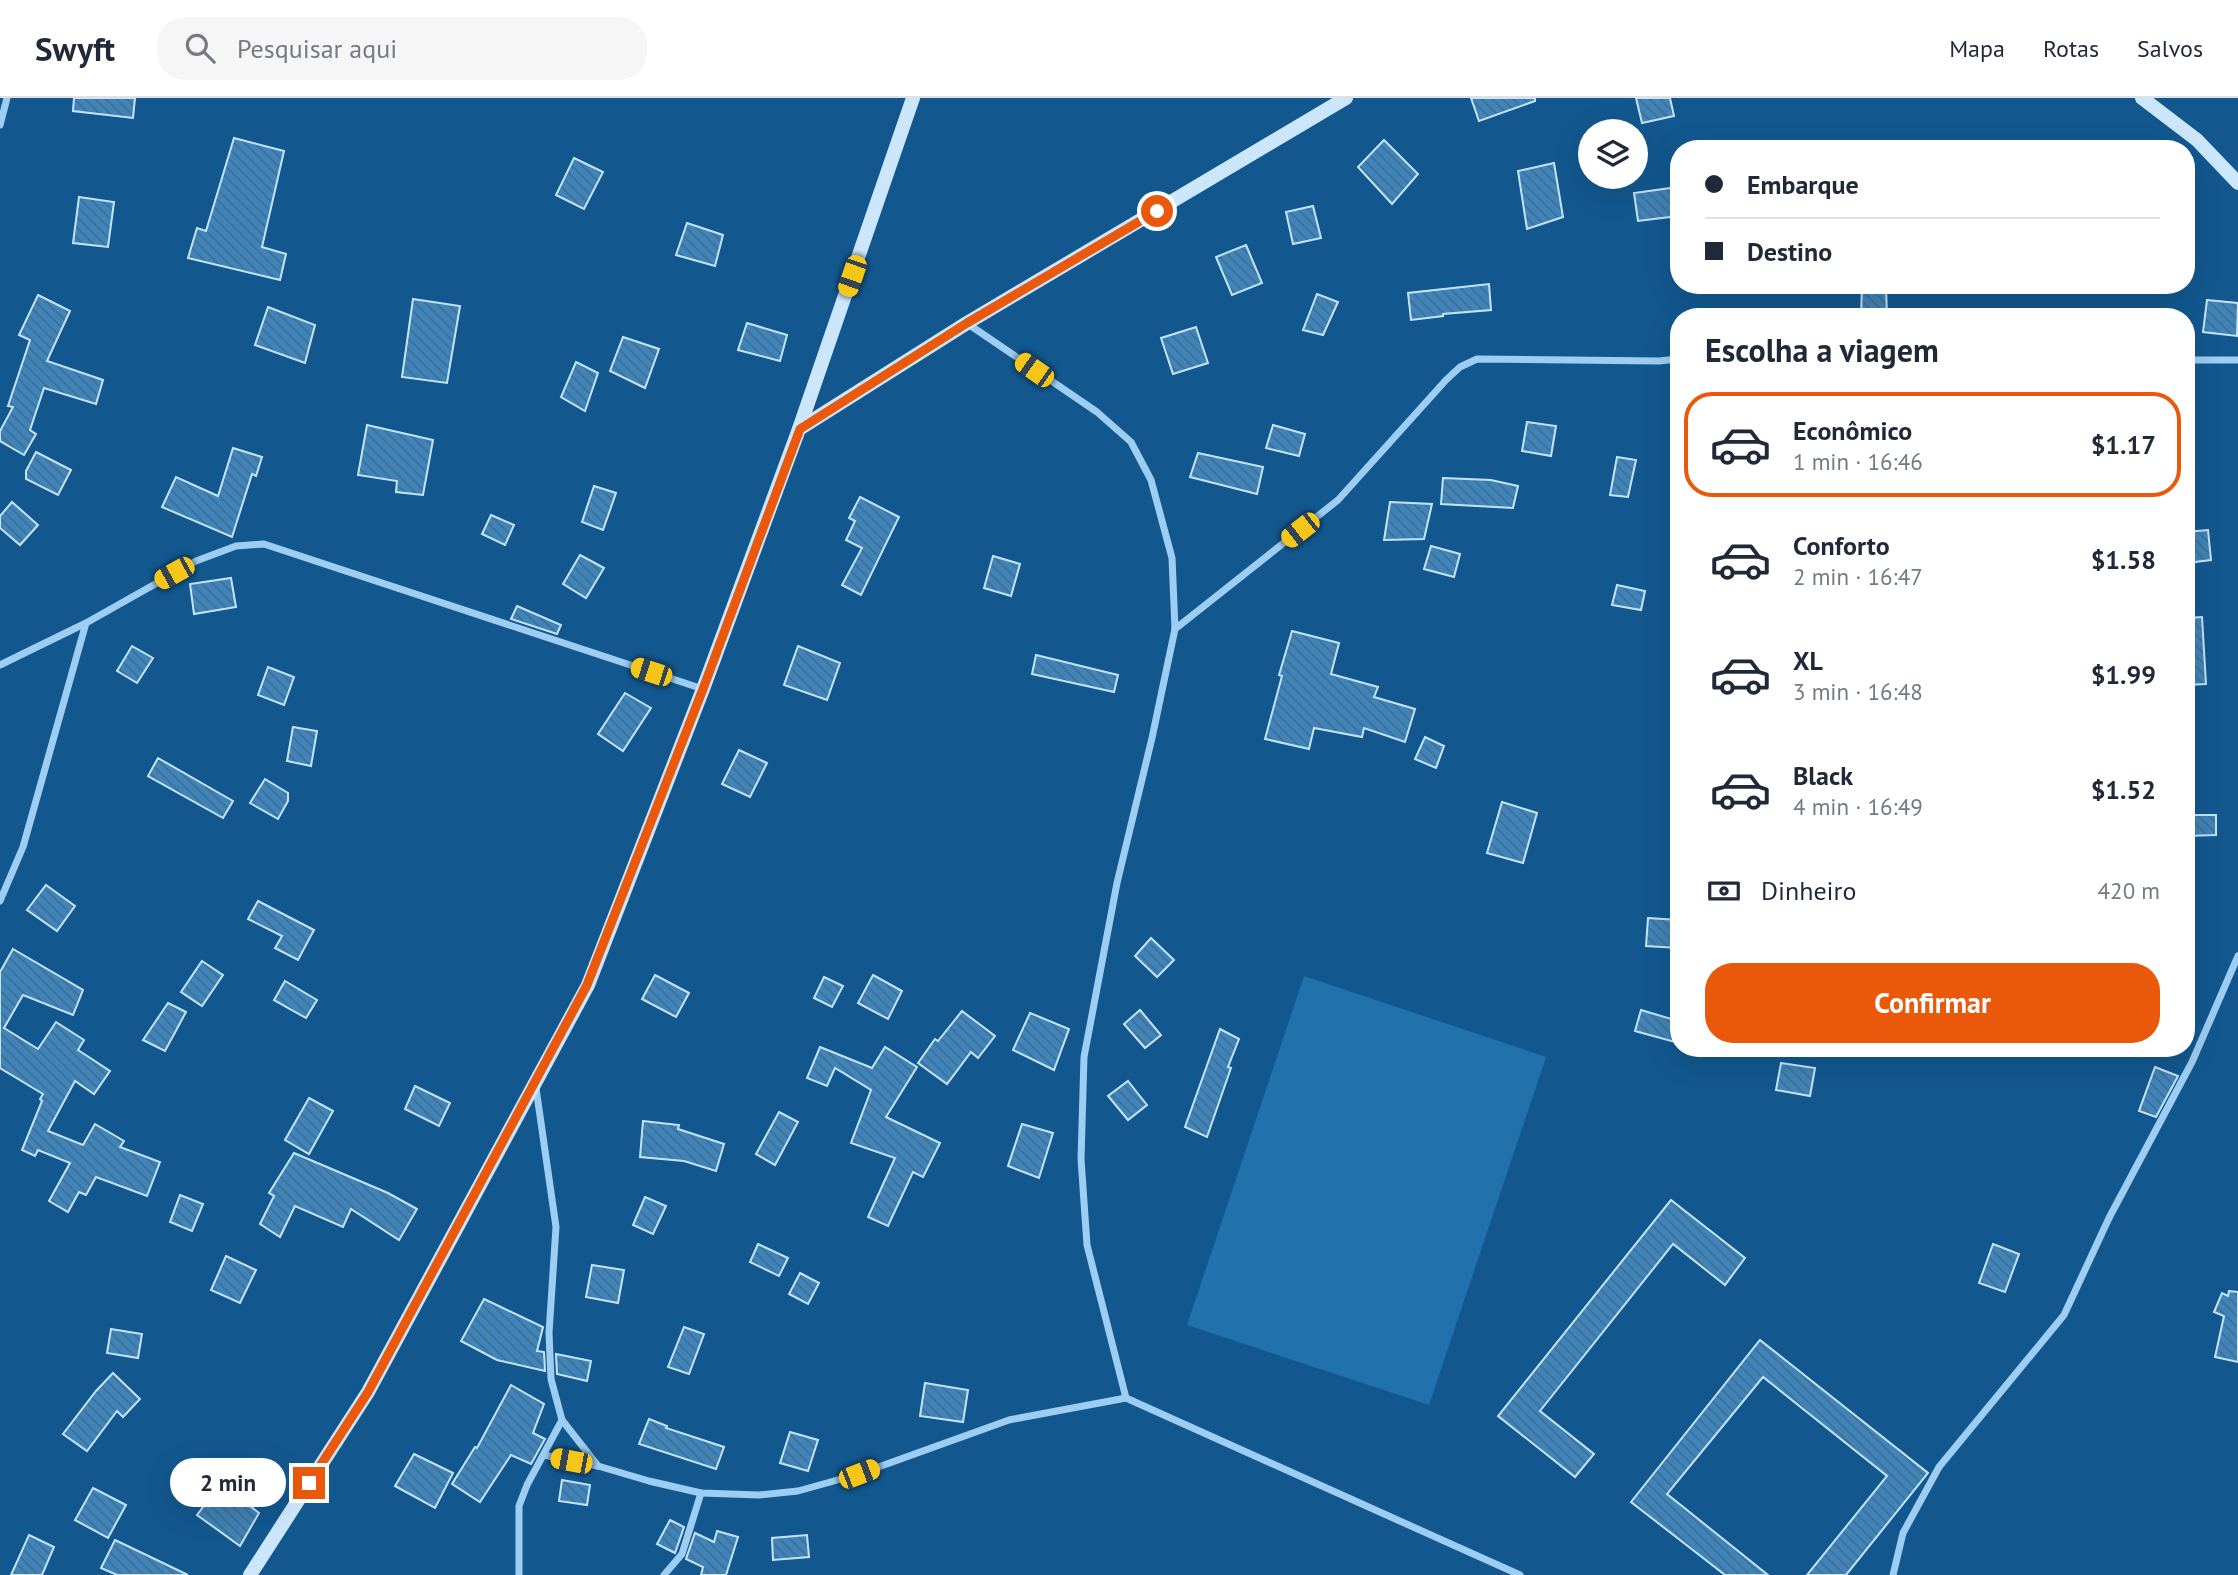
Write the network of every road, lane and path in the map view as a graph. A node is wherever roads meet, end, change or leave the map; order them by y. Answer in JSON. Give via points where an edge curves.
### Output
{"nodes":[{"id":1,"x":7,"y":98,"type":"edge"},
{"id":2,"x":913,"y":98,"type":"edge"},
{"id":3,"x":1346,"y":98,"type":"edge"},
{"id":4,"x":2142,"y":98,"type":"edge"},
{"id":5,"x":0,"y":125,"type":"edge"},
{"id":6,"x":2238,"y":183,"type":"edge"},
{"id":7,"x":967,"y":323,"type":"junction"},
{"id":8,"x":1670,"y":360,"type":"edge"},
{"id":9,"x":2195,"y":360,"type":"edge"},
{"id":10,"x":2238,"y":360,"type":"edge"},
{"id":11,"x":800,"y":429,"type":"junction"},
{"id":12,"x":86,"y":623,"type":"junction"},
{"id":13,"x":1175,"y":629,"type":"junction"},
{"id":14,"x":0,"y":665,"type":"edge"},
{"id":15,"x":703,"y":689,"type":"junction"},
{"id":16,"x":0,"y":901,"type":"edge"},
{"id":17,"x":2238,"y":956,"type":"edge"},
{"id":18,"x":2195,"y":1055,"type":"edge"},
{"id":19,"x":2194,"y":1057,"type":"edge"},
{"id":20,"x":535,"y":1083,"type":"junction"},
{"id":21,"x":1126,"y":1398,"type":"junction"},
{"id":22,"x":562,"y":1420,"type":"junction"},
{"id":23,"x":544,"y":1455,"type":"junction"},
{"id":24,"x":598,"y":1466,"type":"junction"},
{"id":25,"x":701,"y":1493,"type":"junction"},
{"id":26,"x":250,"y":1575,"type":"edge"},
{"id":27,"x":519,"y":1575,"type":"edge"},
{"id":28,"x":664,"y":1575,"type":"edge"},
{"id":29,"x":1520,"y":1575,"type":"edge"},
{"id":30,"x":1893,"y":1575,"type":"edge"}],
"edges":[{"from":1,"to":5,"type":"street"},
{"from":2,"to":11,"type":"street"},
{"from":3,"to":7,"type":"street"},
{"from":4,"to":6,"type":"street","via":[[2197,140]]},
{"from":7,"to":11,"type":"street"},
{"from":7,"to":13,"type":"street","via":[[1097,412],[1131,442],[1151,480],[1172,558]]},
{"from":8,"to":13,"type":"street","via":[[1477,359],[1460,367],[1338,500]]},
{"from":9,"to":10,"type":"street"},
{"from":11,"to":15,"type":"street"},
{"from":12,"to":14,"type":"street"},
{"from":12,"to":15,"type":"street","via":[[196,561],[236,546],[264,544]]},
{"from":12,"to":16,"type":"street","via":[[23,847]]},
{"from":13,"to":21,"type":"street","via":[[1117,883],[1084,1057],[1081,1159],[1087,1244]]},
{"from":15,"to":20,"type":"street","via":[[587,985]]},
{"from":17,"to":18,"type":"street"},
{"from":19,"to":30,"type":"street","via":[[2064,1315],[1939,1467],[1903,1533]]},
{"from":20,"to":22,"type":"street","via":[[556,1227],[549,1333],[551,1379]]},
{"from":20,"to":26,"type":"street","via":[[368,1392]]},
{"from":21,"to":25,"type":"street","via":[[1009,1420],[798,1492]]},
{"from":21,"to":29,"type":"street"},
{"from":22,"to":23,"type":"street"},
{"from":22,"to":24,"type":"street"},
{"from":23,"to":24,"type":"street"},
{"from":23,"to":27,"type":"street","via":[[519,1506]]},
{"from":24,"to":25,"type":"street"},
{"from":25,"to":28,"type":"street","via":[[682,1554]]}]}
